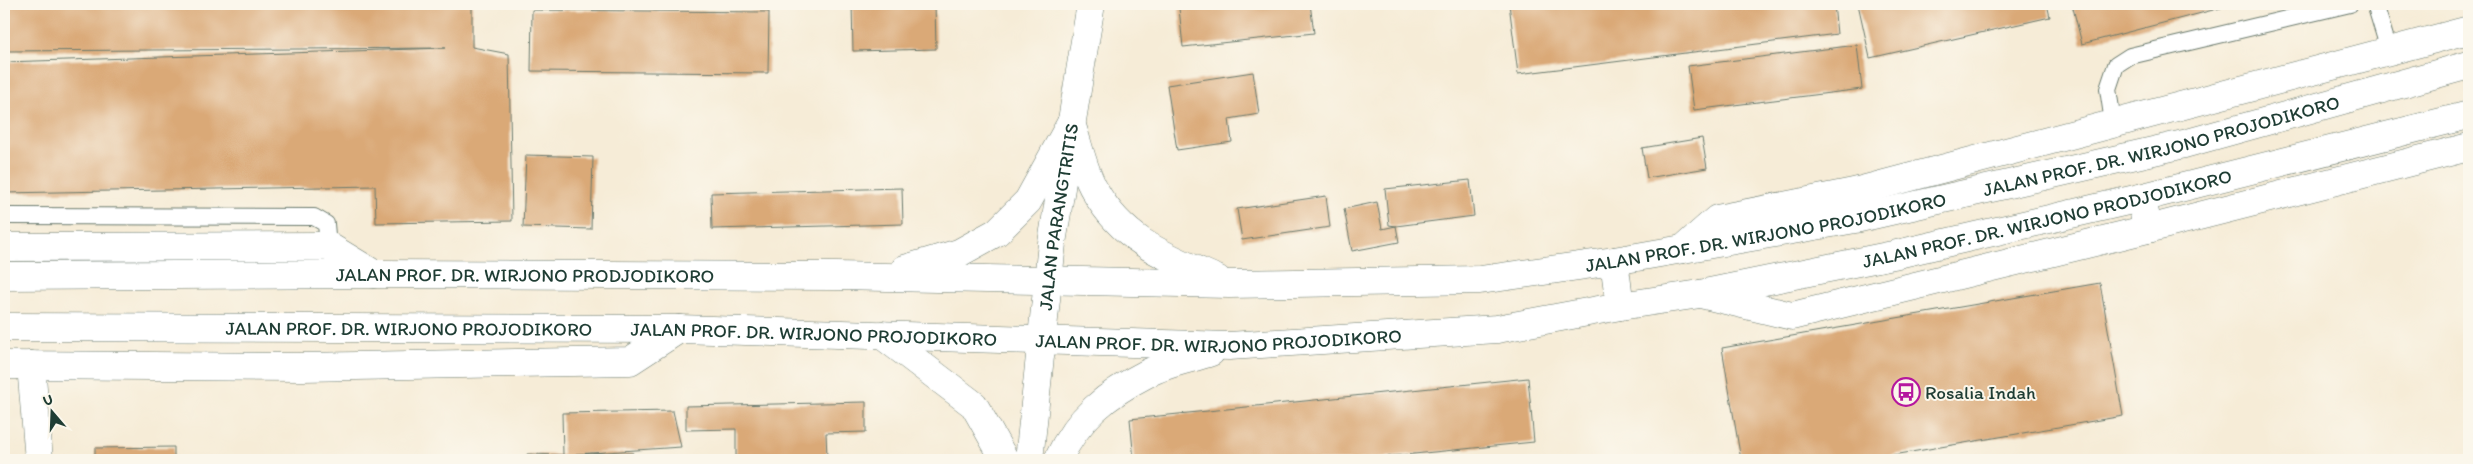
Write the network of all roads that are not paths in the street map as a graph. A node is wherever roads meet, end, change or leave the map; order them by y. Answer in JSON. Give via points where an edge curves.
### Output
{"nodes":[{"id":1,"x":1090,"y":4,"type":"edge"},
{"id":2,"x":2350,"y":4,"type":"edge"},
{"id":3,"x":2375,"y":4,"type":"edge"},
{"id":4,"x":2469,"y":30,"type":"edge"},
{"id":5,"x":2389,"y":50,"type":"junction"},
{"id":6,"x":2469,"y":65,"type":"edge"},
{"id":7,"x":2469,"y":115,"type":"edge"},
{"id":8,"x":1071,"y":122,"type":"junction"},
{"id":9,"x":2113,"y":122,"type":"junction"},
{"id":10,"x":2469,"y":147,"type":"edge"},
{"id":11,"x":2140,"y":198,"type":"junction"},
{"id":12,"x":4,"y":216,"type":"edge"},
{"id":13,"x":2148,"y":229,"type":"junction"},
{"id":14,"x":328,"y":246,"type":"junction"},
{"id":15,"x":4,"y":247,"type":"edge"},
{"id":16,"x":1683,"y":249,"type":"junction"},
{"id":17,"x":1614,"y":262,"type":"junction"},
{"id":18,"x":374,"y":274,"type":"junction"},
{"id":19,"x":4,"y":276,"type":"edge"},
{"id":20,"x":880,"y":277,"type":"junction"},
{"id":21,"x":1048,"y":280,"type":"junction"},
{"id":22,"x":1228,"y":284,"type":"junction"},
{"id":23,"x":1700,"y":294,"type":"junction"},
{"id":24,"x":1620,"y":306,"type":"junction"},
{"id":25,"x":4,"y":327,"type":"edge"},
{"id":26,"x":679,"y":329,"type":"junction"},
{"id":27,"x":882,"y":335,"type":"junction"},
{"id":28,"x":1042,"y":340,"type":"junction"},
{"id":29,"x":1229,"y":346,"type":"junction"},
{"id":30,"x":4,"y":365,"type":"edge"},
{"id":31,"x":31,"y":365,"type":"junction"},
{"id":32,"x":39,"y":460,"type":"edge"},
{"id":33,"x":1005,"y":460,"type":"edge"},
{"id":34,"x":1029,"y":460,"type":"edge"},
{"id":35,"x":1058,"y":460,"type":"edge"}],
"edges":[{"from":1,"to":8,"type":"main road","name":"JALAN PARANGTRITIS"},
{"from":2,"to":9,"type":"lane","via":[[2130,56],[2116,65],[2108,89]]},
{"from":3,"to":5,"type":"lane"},
{"from":4,"to":5,"type":"main road"},
{"from":5,"to":9,"type":"main road"},
{"from":6,"to":16,"type":"main road","name":"JALAN PROF. DR. WIRJONO PROJODIKORO","via":[[2184,144],[1855,220]]},
{"from":7,"to":11,"type":"main road","name":"JALAN PROF. DR. WIRJONO PRODJODIKORO"},
{"from":8,"to":20,"type":"main road","via":[[1028,201],[997,232],[959,253]]},
{"from":8,"to":21,"type":"main road","name":"JALAN PARANGTRITIS"},
{"from":8,"to":22,"type":"main road","via":[[1095,191],[1124,230],[1158,253]]},
{"from":9,"to":16,"type":"main road","via":[[1854,192],[1717,219]]},
{"from":10,"to":13,"type":"main road"},
{"from":11,"to":13,"type":"main road"},
{"from":11,"to":23,"type":"main road","name":"JALAN PROF. DR. WIRJONO PRODJODIKORO","via":[[1893,256]]},
{"from":12,"to":14,"type":"lane","via":[[314,217],[326,224]]},
{"from":13,"to":23,"type":"main road","via":[[1792,316]]},
{"from":14,"to":15,"type":"main road"},
{"from":14,"to":18,"type":"main road"},
{"from":16,"to":17,"type":"main road","name":"JALAN PROF. DR. WIRJONO PROJODIKORO"},
{"from":17,"to":22,"type":"main road","name":"JALAN PROF. DR. WIRJONO PROJODIKORO","via":[[1480,280]]},
{"from":17,"to":24,"type":"main road"},
{"from":18,"to":19,"type":"main road","name":"JALAN PROF. DR. WIRJONO PRODJODIKORO"},
{"from":18,"to":20,"type":"main road","name":"JALAN PROF. DR. WIRJONO PRODJODIKORO"},
{"from":20,"to":21,"type":"main road","name":"JALAN PROF. DR. WIRJONO PRODJODIKORO"},
{"from":21,"to":22,"type":"main road","name":"JALAN PROF. DR. WIRJONO PROJODIKORO"},
{"from":21,"to":28,"type":"main road","name":"JALAN PARANGTRITIS"},
{"from":23,"to":24,"type":"main road","name":"JALAN PROF. DR. WIRJONO PRODJODIKORO"},
{"from":24,"to":29,"type":"main road","name":"JALAN PROF. DR. WIRJONO PROJODIKORO","via":[[1497,329]]},
{"from":25,"to":26,"type":"main road","name":"JALAN PROF. DR. WIRJONO PROJODIKORO"},
{"from":26,"to":27,"type":"main road","name":"JALAN PROF. DR. WIRJONO PROJODIKORO"},
{"from":26,"to":31,"type":"main road","via":[[630,360],[302,367]]},
{"from":27,"to":28,"type":"main road","name":"JALAN PROF. DR. WIRJONO PROJODIKORO"},
{"from":27,"to":33,"type":"main road","via":[[974,405]]},
{"from":28,"to":29,"type":"main road","name":"JALAN PROF. DR. WIRJONO PROJODIKORO"},
{"from":28,"to":34,"type":"main road","name":"JALAN PARANGTRITIS"},
{"from":29,"to":35,"type":"main road","via":[[1149,372],[1100,403],[1069,437]]},
{"from":30,"to":31,"type":"main road"},
{"from":31,"to":32,"type":"main road"}]}
